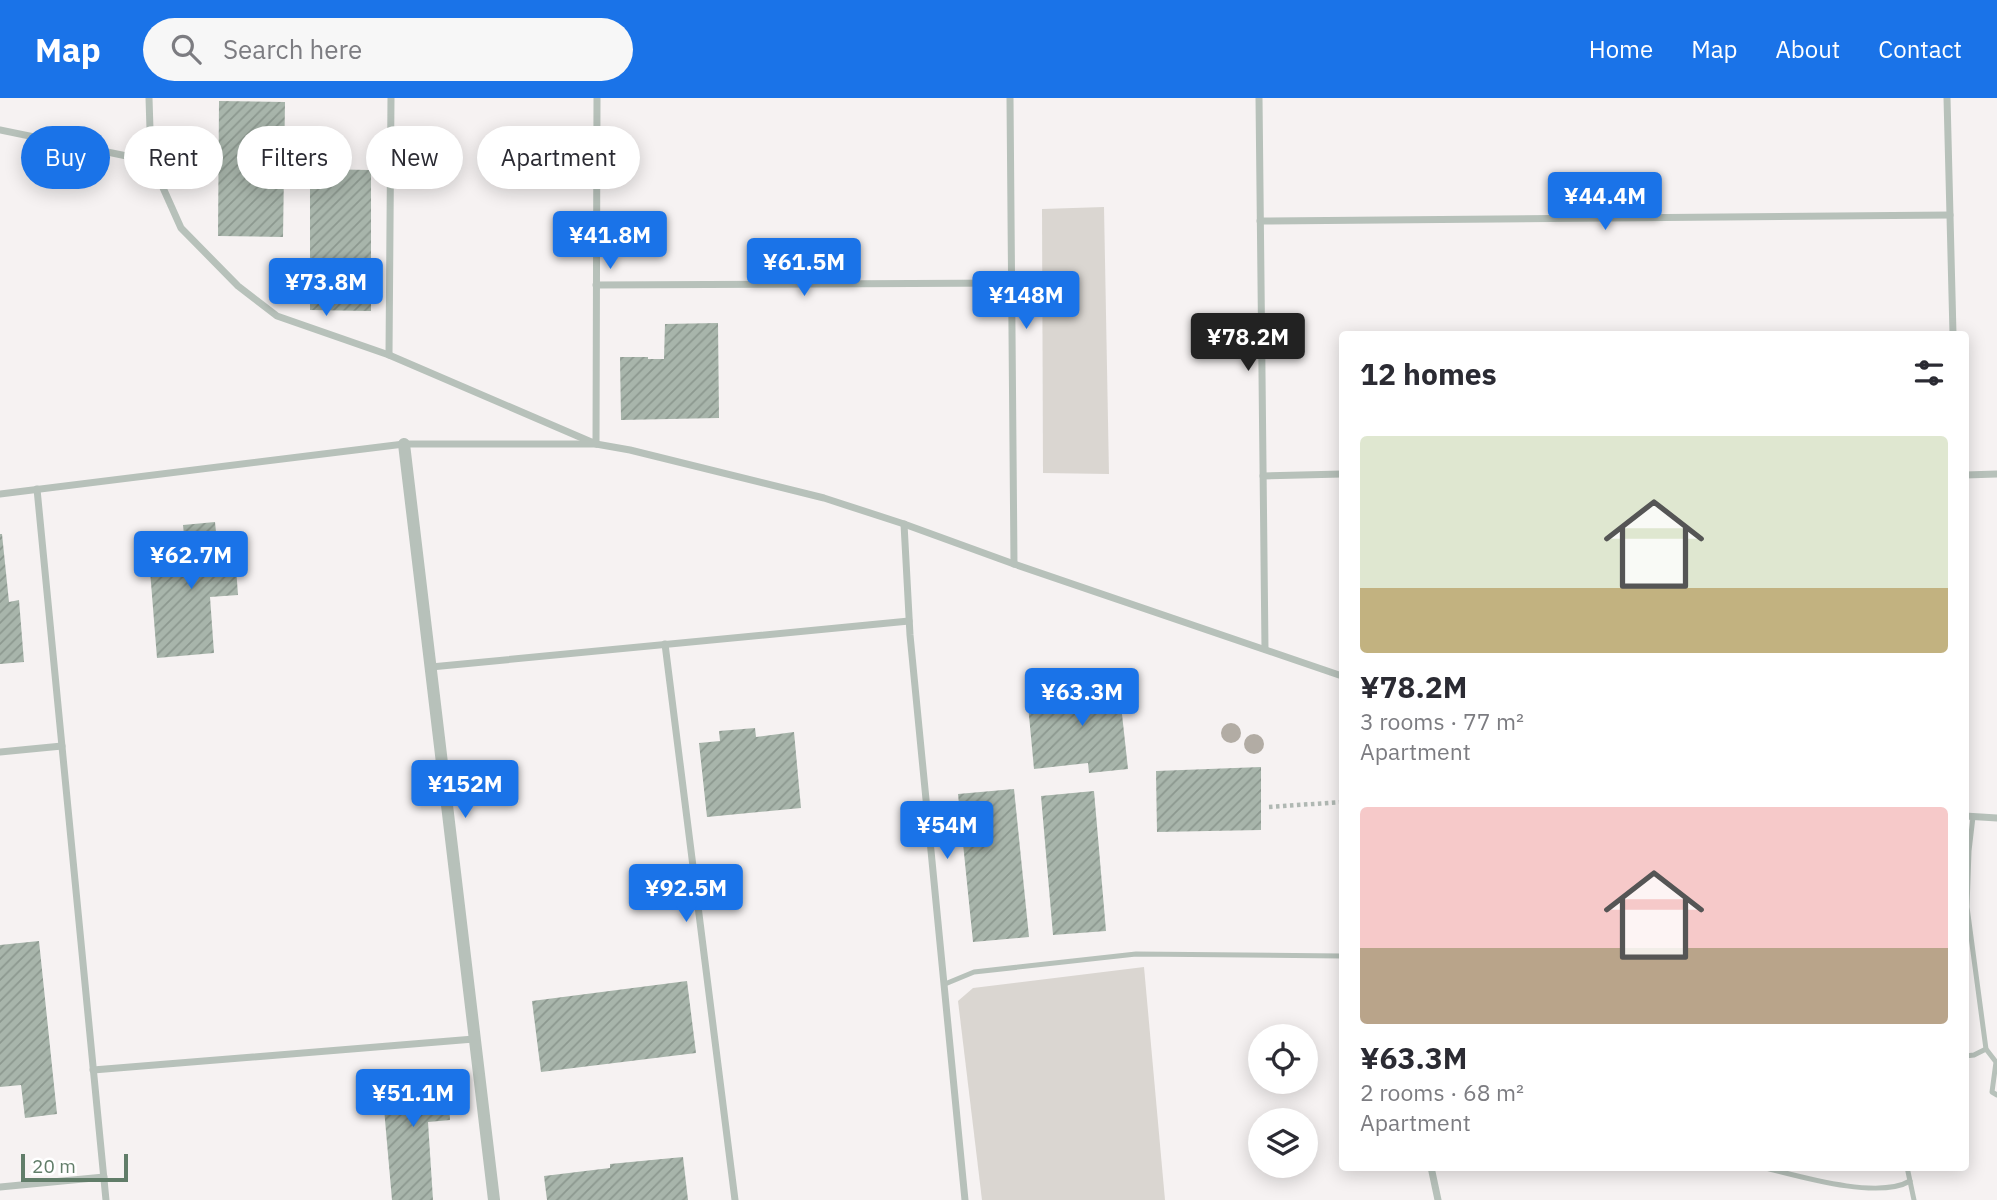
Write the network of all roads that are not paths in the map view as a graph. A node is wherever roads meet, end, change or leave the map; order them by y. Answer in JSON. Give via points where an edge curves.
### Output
{"nodes":[{"id":1,"x":149,"y":98,"type":"edge"},
{"id":2,"x":391,"y":98,"type":"edge"},
{"id":3,"x":597,"y":98,"type":"edge"},
{"id":4,"x":1010,"y":98,"type":"edge"},
{"id":5,"x":1259,"y":98,"type":"edge"},
{"id":6,"x":1947,"y":98,"type":"edge"},
{"id":7,"x":150,"y":126,"type":"edge"},
{"id":8,"x":0,"y":130,"type":"edge"},
{"id":9,"x":124,"y":155,"type":"edge"},
{"id":10,"x":164,"y":189,"type":"edge"},
{"id":11,"x":1950,"y":215,"type":"junction"},
{"id":12,"x":1261,"y":221,"type":"junction"},
{"id":13,"x":1011,"y":283,"type":"junction"},
{"id":14,"x":596,"y":285,"type":"junction"},
{"id":15,"x":1953,"y":331,"type":"edge"},
{"id":16,"x":389,"y":355,"type":"junction"},
{"id":17,"x":404,"y":444,"type":"junction"},
{"id":18,"x":596,"y":444,"type":"junction"},
{"id":19,"x":1339,"y":474,"type":"edge"},
{"id":20,"x":1997,"y":474,"type":"edge"},
{"id":21,"x":1969,"y":475,"type":"edge"},
{"id":22,"x":1263,"y":476,"type":"junction"},
{"id":23,"x":37,"y":489,"type":"junction"},
{"id":24,"x":0,"y":494,"type":"edge"},
{"id":25,"x":904,"y":524,"type":"junction"},
{"id":26,"x":1014,"y":564,"type":"junction"},
{"id":27,"x":909,"y":621,"type":"junction"},
{"id":28,"x":665,"y":644,"type":"junction"},
{"id":29,"x":1265,"y":649,"type":"junction"},
{"id":30,"x":431,"y":667,"type":"junction"},
{"id":31,"x":1339,"y":675,"type":"edge"},
{"id":32,"x":62,"y":746,"type":"junction"},
{"id":33,"x":0,"y":752,"type":"edge"},
{"id":34,"x":1969,"y":817,"type":"edge"},
{"id":35,"x":1997,"y":818,"type":"edge"},
{"id":36,"x":1969,"y":851,"type":"edge"},
{"id":37,"x":1969,"y":921,"type":"edge"},
{"id":38,"x":1972,"y":943,"type":"junction"},
{"id":39,"x":1969,"y":946,"type":"edge"},
{"id":40,"x":1339,"y":956,"type":"edge"},
{"id":41,"x":945,"y":984,"type":"junction"},
{"id":42,"x":474,"y":1039,"type":"junction"},
{"id":43,"x":1986,"y":1049,"type":"junction"},
{"id":44,"x":1969,"y":1056,"type":"edge"},
{"id":45,"x":93,"y":1070,"type":"junction"},
{"id":46,"x":1997,"y":1095,"type":"edge"},
{"id":47,"x":1432,"y":1171,"type":"edge"},
{"id":48,"x":1778,"y":1171,"type":"edge"},
{"id":49,"x":1909,"y":1171,"type":"edge"},
{"id":50,"x":104,"y":1177,"type":"junction"},
{"id":51,"x":1910,"y":1181,"type":"junction"},
{"id":52,"x":0,"y":1187,"type":"edge"},
{"id":53,"x":106,"y":1200,"type":"edge"},
{"id":54,"x":494,"y":1200,"type":"edge"},
{"id":55,"x":735,"y":1200,"type":"edge"},
{"id":56,"x":965,"y":1200,"type":"edge"},
{"id":57,"x":1438,"y":1200,"type":"edge"},
{"id":58,"x":1914,"y":1200,"type":"edge"}],
"edges":[{"from":1,"to":7,"type":"street"},
{"from":2,"to":16,"type":"street"},
{"from":3,"to":14,"type":"street"},
{"from":4,"to":13,"type":"street"},
{"from":5,"to":12,"type":"street"},
{"from":6,"to":11,"type":"street"},
{"from":8,"to":9,"type":"street"},
{"from":10,"to":16,"type":"street","via":[[181,228],[238,286],[277,316]]},
{"from":11,"to":12,"type":"street"},
{"from":11,"to":15,"type":"street"},
{"from":12,"to":22,"type":"street"},
{"from":13,"to":14,"type":"street"},
{"from":13,"to":26,"type":"street"},
{"from":14,"to":18,"type":"street"},
{"from":16,"to":18,"type":"street"},
{"from":17,"to":18,"type":"street"},
{"from":17,"to":23,"type":"street"},
{"from":17,"to":30,"type":"street"},
{"from":18,"to":25,"type":"street","via":[[824,498]]},
{"from":19,"to":22,"type":"street"},
{"from":20,"to":21,"type":"street"},
{"from":22,"to":29,"type":"street"},
{"from":23,"to":24,"type":"street"},
{"from":23,"to":32,"type":"street"},
{"from":25,"to":26,"type":"street"},
{"from":25,"to":27,"type":"street"},
{"from":26,"to":29,"type":"street"},
{"from":27,"to":28,"type":"street"},
{"from":27,"to":41,"type":"street"},
{"from":28,"to":30,"type":"street"},
{"from":28,"to":55,"type":"street"},
{"from":29,"to":31,"type":"street"},
{"from":30,"to":42,"type":"street"},
{"from":32,"to":33,"type":"street"},
{"from":32,"to":45,"type":"street"},
{"from":34,"to":35,"type":"street"},
{"from":34,"to":36,"type":"lane"},
{"from":37,"to":38,"type":"lane"},
{"from":38,"to":39,"type":"lane"},
{"from":38,"to":43,"type":"lane"},
{"from":40,"to":41,"type":"lane","via":[[1136,954],[974,972]]},
{"from":41,"to":56,"type":"street"},
{"from":42,"to":45,"type":"street"},
{"from":42,"to":54,"type":"street"},
{"from":43,"to":44,"type":"lane"},
{"from":43,"to":46,"type":"lane","via":[[1996,1062],[1992,1092]]},
{"from":45,"to":50,"type":"street"},
{"from":47,"to":57,"type":"street"},
{"from":48,"to":51,"type":"lane","via":[[1843,1187],[1899,1188]]},
{"from":49,"to":51,"type":"lane"},
{"from":50,"to":52,"type":"street"},
{"from":50,"to":53,"type":"street"},
{"from":51,"to":58,"type":"lane"}]}
